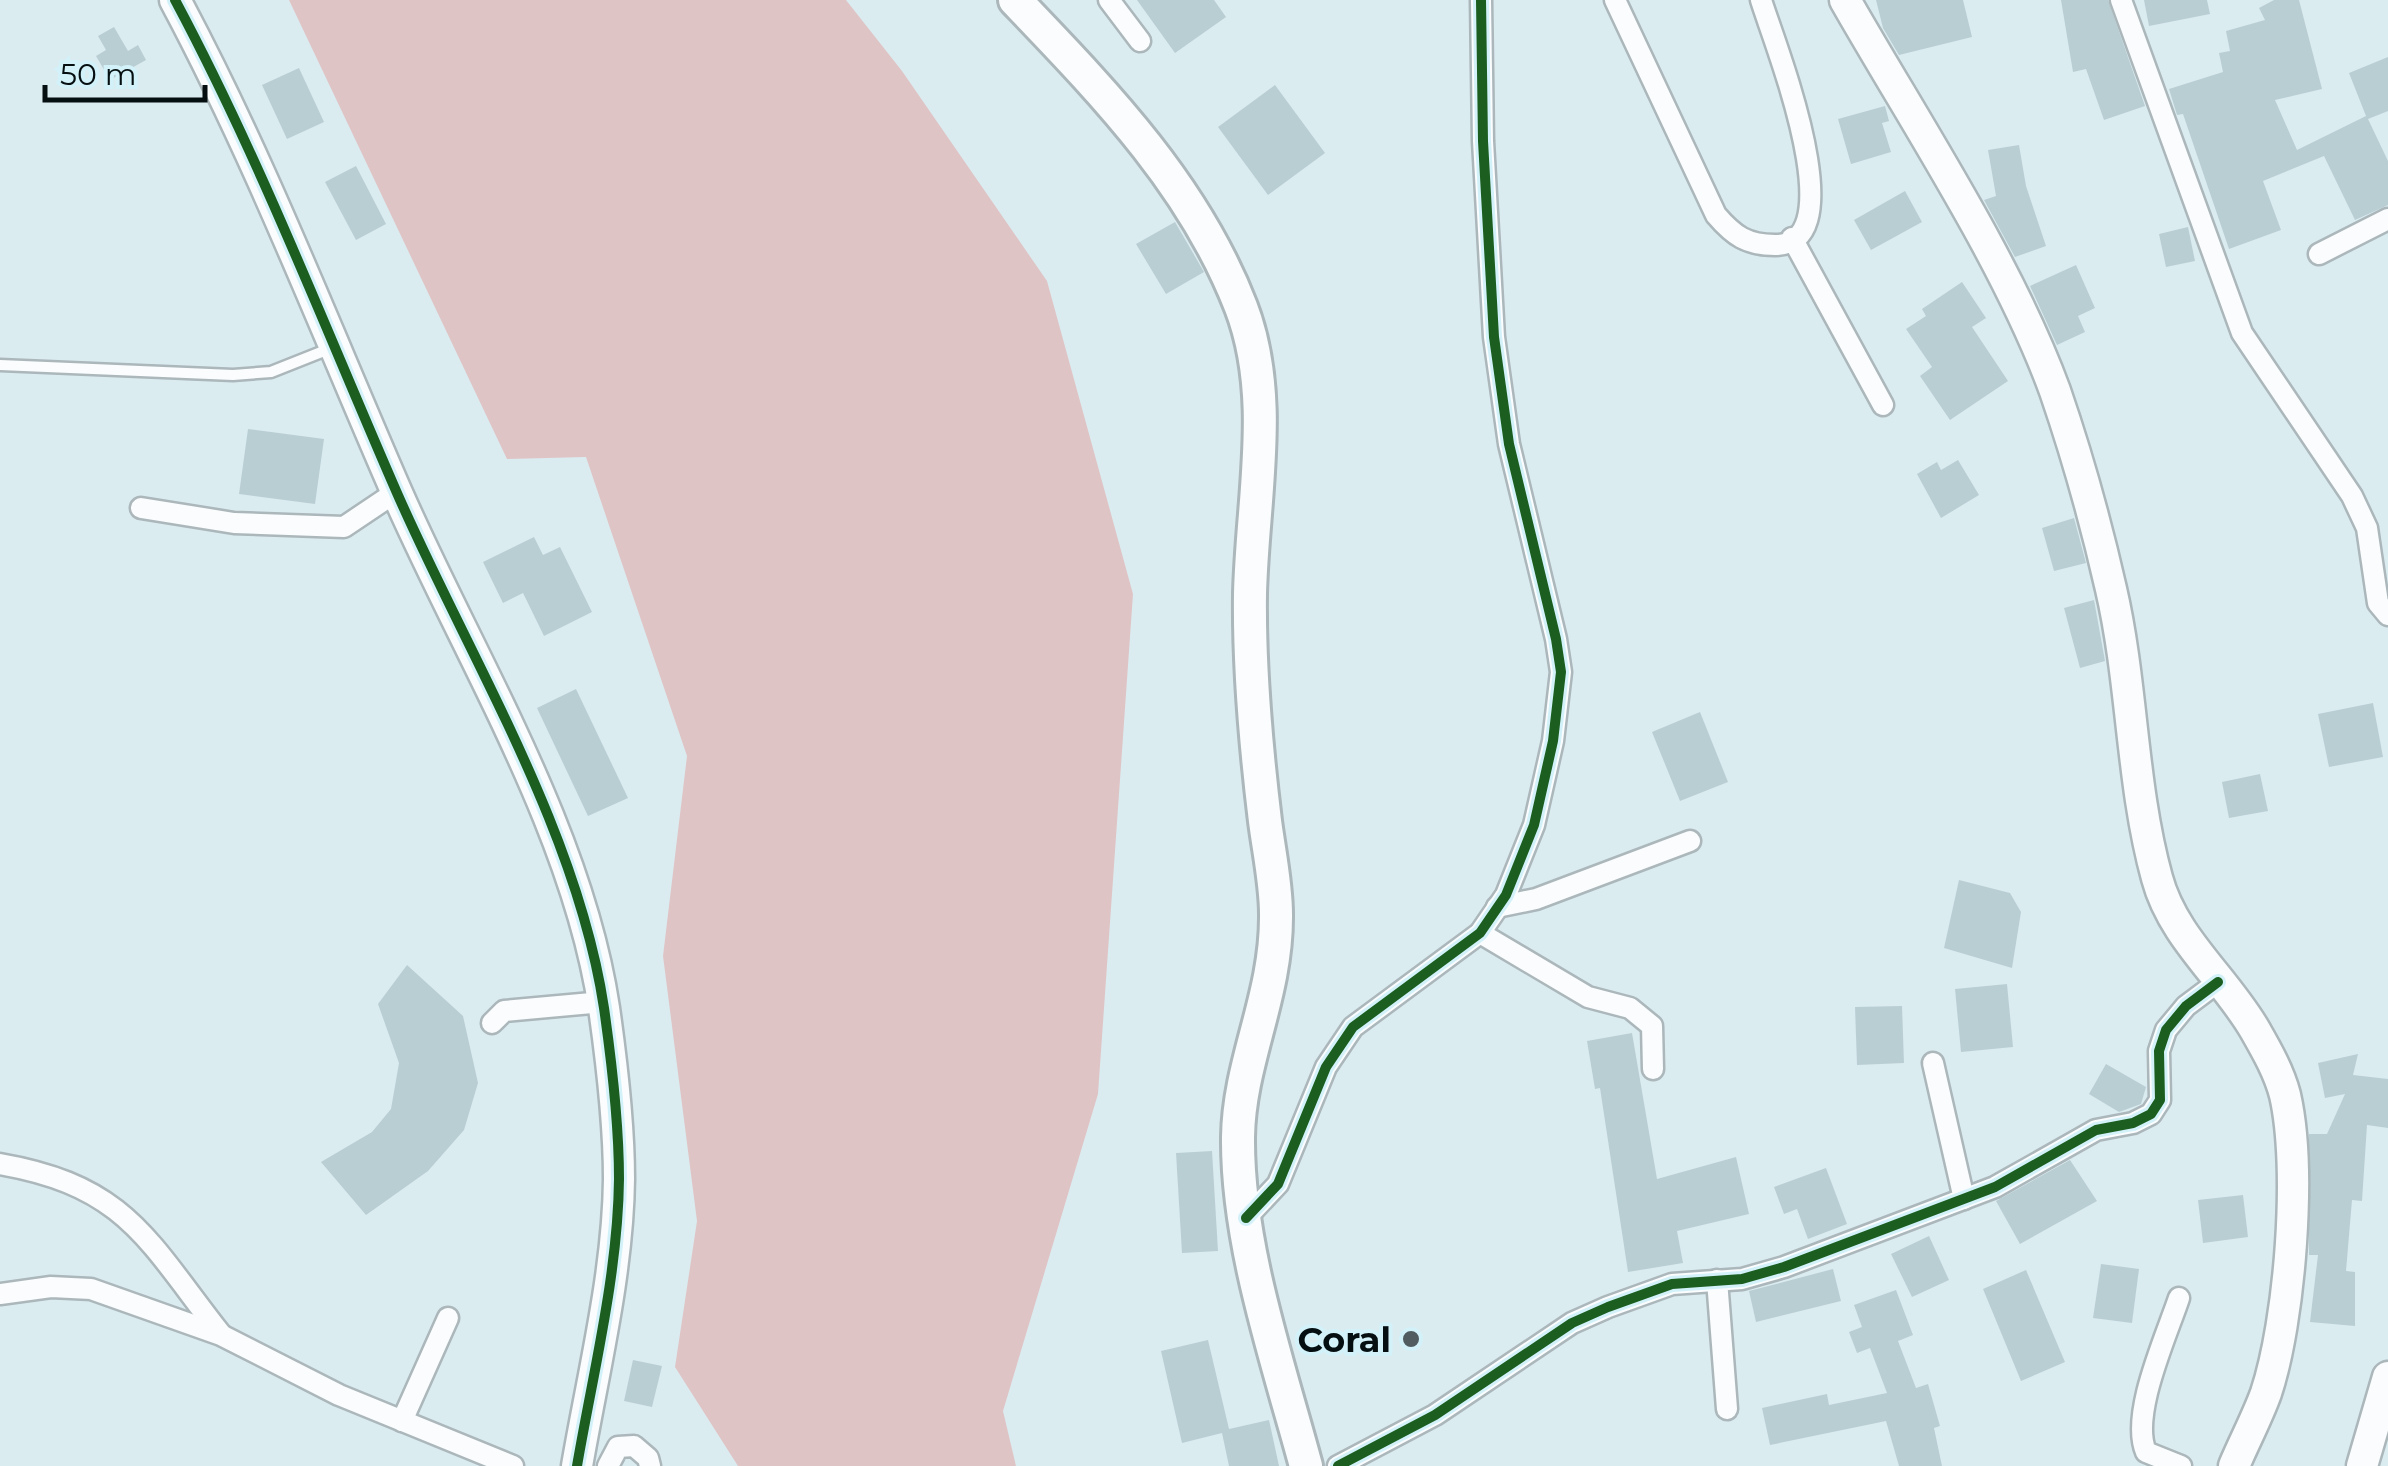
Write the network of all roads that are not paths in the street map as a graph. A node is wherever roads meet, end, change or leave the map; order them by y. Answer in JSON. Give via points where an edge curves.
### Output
{"nodes":[{"id":1,"x":175,"y":0,"type":"edge"},
{"id":2,"x":1015,"y":0,"type":"edge"},
{"id":3,"x":1109,"y":0,"type":"edge"},
{"id":4,"x":1481,"y":0,"type":"edge"},
{"id":5,"x":1615,"y":0,"type":"edge"},
{"id":6,"x":1760,"y":0,"type":"edge"},
{"id":7,"x":1845,"y":0,"type":"edge"},
{"id":8,"x":2121,"y":0,"type":"edge"},
{"id":9,"x":1140,"y":40,"type":"dead end"},
{"id":10,"x":2388,"y":220,"type":"edge"},
{"id":11,"x":1792,"y":238,"type":"junction"},
{"id":12,"x":2319,"y":254,"type":"dead end"},
{"id":13,"x":337,"y":346,"type":"junction"},
{"id":14,"x":0,"y":364,"type":"edge"},
{"id":15,"x":1882,"y":404,"type":"dead end"},
{"id":16,"x":396,"y":492,"type":"junction"},
{"id":17,"x":142,"y":508,"type":"dead end"},
{"id":18,"x":2388,"y":614,"type":"edge"},
{"id":19,"x":1690,"y":841,"type":"dead end"},
{"id":20,"x":1497,"y":907,"type":"junction"},
{"id":21,"x":1480,"y":933,"type":"junction"},
{"id":22,"x":2218,"y":982,"type":"junction"},
{"id":23,"x":603,"y":1002,"type":"junction"},
{"id":24,"x":492,"y":1023,"type":"dead end"},
{"id":25,"x":1933,"y":1063,"type":"dead end"},
{"id":26,"x":1652,"y":1069,"type":"dead end"},
{"id":27,"x":0,"y":1164,"type":"edge"},
{"id":28,"x":1964,"y":1199,"type":"junction"},
{"id":29,"x":1246,"y":1218,"type":"junction"},
{"id":30,"x":1716,"y":1280,"type":"junction"},
{"id":31,"x":0,"y":1294,"type":"edge"},
{"id":32,"x":2179,"y":1298,"type":"dead end"},
{"id":33,"x":448,"y":1318,"type":"dead end"},
{"id":34,"x":221,"y":1334,"type":"junction"},
{"id":35,"x":2388,"y":1377,"type":"edge"},
{"id":36,"x":1727,"y":1409,"type":"dead end"},
{"id":37,"x":402,"y":1421,"type":"junction"},
{"id":38,"x":513,"y":1466,"type":"edge"},
{"id":39,"x":577,"y":1466,"type":"edge"},
{"id":40,"x":608,"y":1466,"type":"edge"},
{"id":41,"x":650,"y":1466,"type":"edge"},
{"id":42,"x":1306,"y":1466,"type":"edge"},
{"id":43,"x":1338,"y":1466,"type":"edge"},
{"id":44,"x":2181,"y":1466,"type":"edge"},
{"id":45,"x":2234,"y":1466,"type":"edge"},
{"id":46,"x":2362,"y":1466,"type":"edge"}],
"edges":[{"from":1,"to":13,"type":"main road"},
{"from":2,"to":29,"type":"main road","via":[[1166,170],[1240,304],[1257,365],[1250,596],[1277,945],[1240,1109]]},
{"from":3,"to":9,"type":"street"},
{"from":4,"to":20,"type":"street","via":[[1494,337],[1509,444],[1561,672],[1554,741],[1534,825]]},
{"from":5,"to":11,"type":"street","via":[[1716,215],[1754,245],[1782,245]]},
{"from":6,"to":11,"type":"street","via":[[1811,176],[1811,209]]},
{"from":7,"to":22,"type":"main road","via":[[1978,233],[2054,389],[2111,588],[2156,876],[2182,931]]},
{"from":8,"to":18,"type":"street","via":[[2242,333],[2352,496],[2368,528],[2378,603]]},
{"from":10,"to":12,"type":"street"},
{"from":11,"to":15,"type":"street"},
{"from":13,"to":14,"type":"lane","via":[[271,372],[233,375]]},
{"from":13,"to":16,"type":"main road"},
{"from":16,"to":17,"type":"street","via":[[344,527],[234,524]]},
{"from":16,"to":23,"type":"main road","via":[[555,836]]},
{"from":19,"to":20,"type":"street","via":[[1536,899]]},
{"from":20,"to":21,"type":"street"},
{"from":21,"to":26,"type":"street","via":[[1588,997],[1630,1008],[1652,1026]]},
{"from":21,"to":29,"type":"street","via":[[1352,1027],[1326,1067],[1278,1184]]},
{"from":22,"to":28,"type":"street","via":[[2166,1030],[2159,1052],[2160,1100],[2151,1114],[2096,1130]]},
{"from":22,"to":45,"type":"main road","via":[[2274,1063],[2285,1096],[2290,1157],[2289,1262],[2276,1352],[2266,1394]]},
{"from":23,"to":24,"type":"street","via":[[504,1011]]},
{"from":23,"to":39,"type":"main road","via":[[617,1214]]},
{"from":25,"to":28,"type":"street"},
{"from":27,"to":34,"type":"street","via":[[56,1177],[119,1208]]},
{"from":28,"to":30,"type":"street","via":[[1784,1268]]},
{"from":29,"to":42,"type":"main road"},
{"from":30,"to":36,"type":"street"},
{"from":30,"to":43,"type":"street","via":[[1672,1284],[1572,1323],[1435,1415]]},
{"from":31,"to":34,"type":"street","via":[[91,1290]]},
{"from":32,"to":44,"type":"street","via":[[2140,1435],[2146,1452]]},
{"from":33,"to":37,"type":"street"},
{"from":34,"to":37,"type":"street"},
{"from":35,"to":46,"type":"main road"},
{"from":37,"to":38,"type":"street"},
{"from":40,"to":41,"type":"street","via":[[618,1447],[634,1446]]}]}
